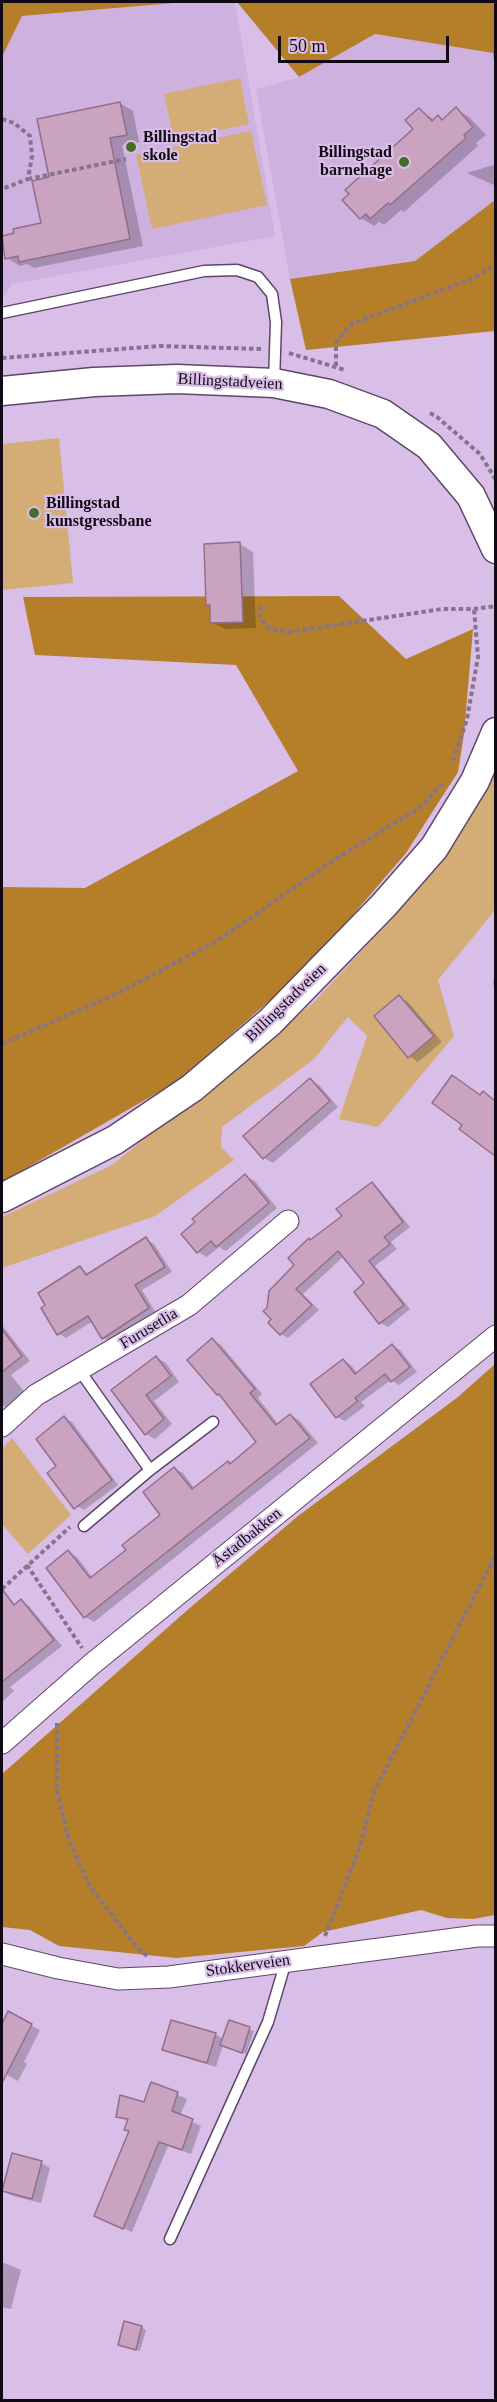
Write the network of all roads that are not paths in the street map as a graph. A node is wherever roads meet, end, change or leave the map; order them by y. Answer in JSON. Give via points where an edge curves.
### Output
{"nodes":[{"id":1,"x":2,"y":313,"type":"edge"},
{"id":2,"x":274,"y":383,"type":"junction"},
{"id":3,"x":2,"y":391,"type":"edge"},
{"id":4,"x":495,"y":549,"type":"edge"},
{"id":5,"x":495,"y":732,"type":"edge"},
{"id":6,"x":2,"y":1198,"type":"edge"},
{"id":7,"x":288,"y":1221,"type":"dead end"},
{"id":8,"x":495,"y":1336,"type":"edge"},
{"id":9,"x":80,"y":1371,"type":"junction"},
{"id":10,"x":213,"y":1422,"type":"dead end"},
{"id":11,"x":2,"y":1426,"type":"edge"},
{"id":12,"x":150,"y":1470,"type":"junction"},
{"id":13,"x":84,"y":1526,"type":"road end"},
{"id":14,"x":2,"y":1743,"type":"edge"},
{"id":15,"x":495,"y":1936,"type":"edge"},
{"id":16,"x":2,"y":1954,"type":"edge"},
{"id":17,"x":286,"y":1961,"type":"junction"},
{"id":18,"x":170,"y":2239,"type":"dead end"}],
"edges":[{"from":1,"to":2,"type":"lane","via":[[204,271],[237,270],[258,277],[272,294],[276,322]]},
{"from":2,"to":3,"type":"main road","name":"Billingstadveien","via":[[177,379]]},
{"from":2,"to":4,"type":"main road","name":"Billingstadveien","via":[[329,394],[383,414],[429,446],[471,496]]},
{"from":5,"to":6,"type":"main road","name":"Billingstadveien","via":[[475,781],[434,848],[270,1022],[192,1088],[115,1140]]},
{"from":7,"to":9,"type":"street","name":"Furusetlia","via":[[189,1305]]},
{"from":8,"to":14,"type":"street","name":"Åstadbakken","via":[[92,1664]]},
{"from":9,"to":11,"type":"street","name":"Furusetlia","via":[[36,1395]]},
{"from":9,"to":12,"type":"lane"},
{"from":10,"to":12,"type":"lane"},
{"from":12,"to":13,"type":"lane"},
{"from":15,"to":17,"type":"street","name":"Stokkerveien"},
{"from":16,"to":17,"type":"street","name":"Stokkerveien","via":[[118,1979],[169,1977]]},
{"from":17,"to":18,"type":"lane","via":[[268,2022]]}]}
